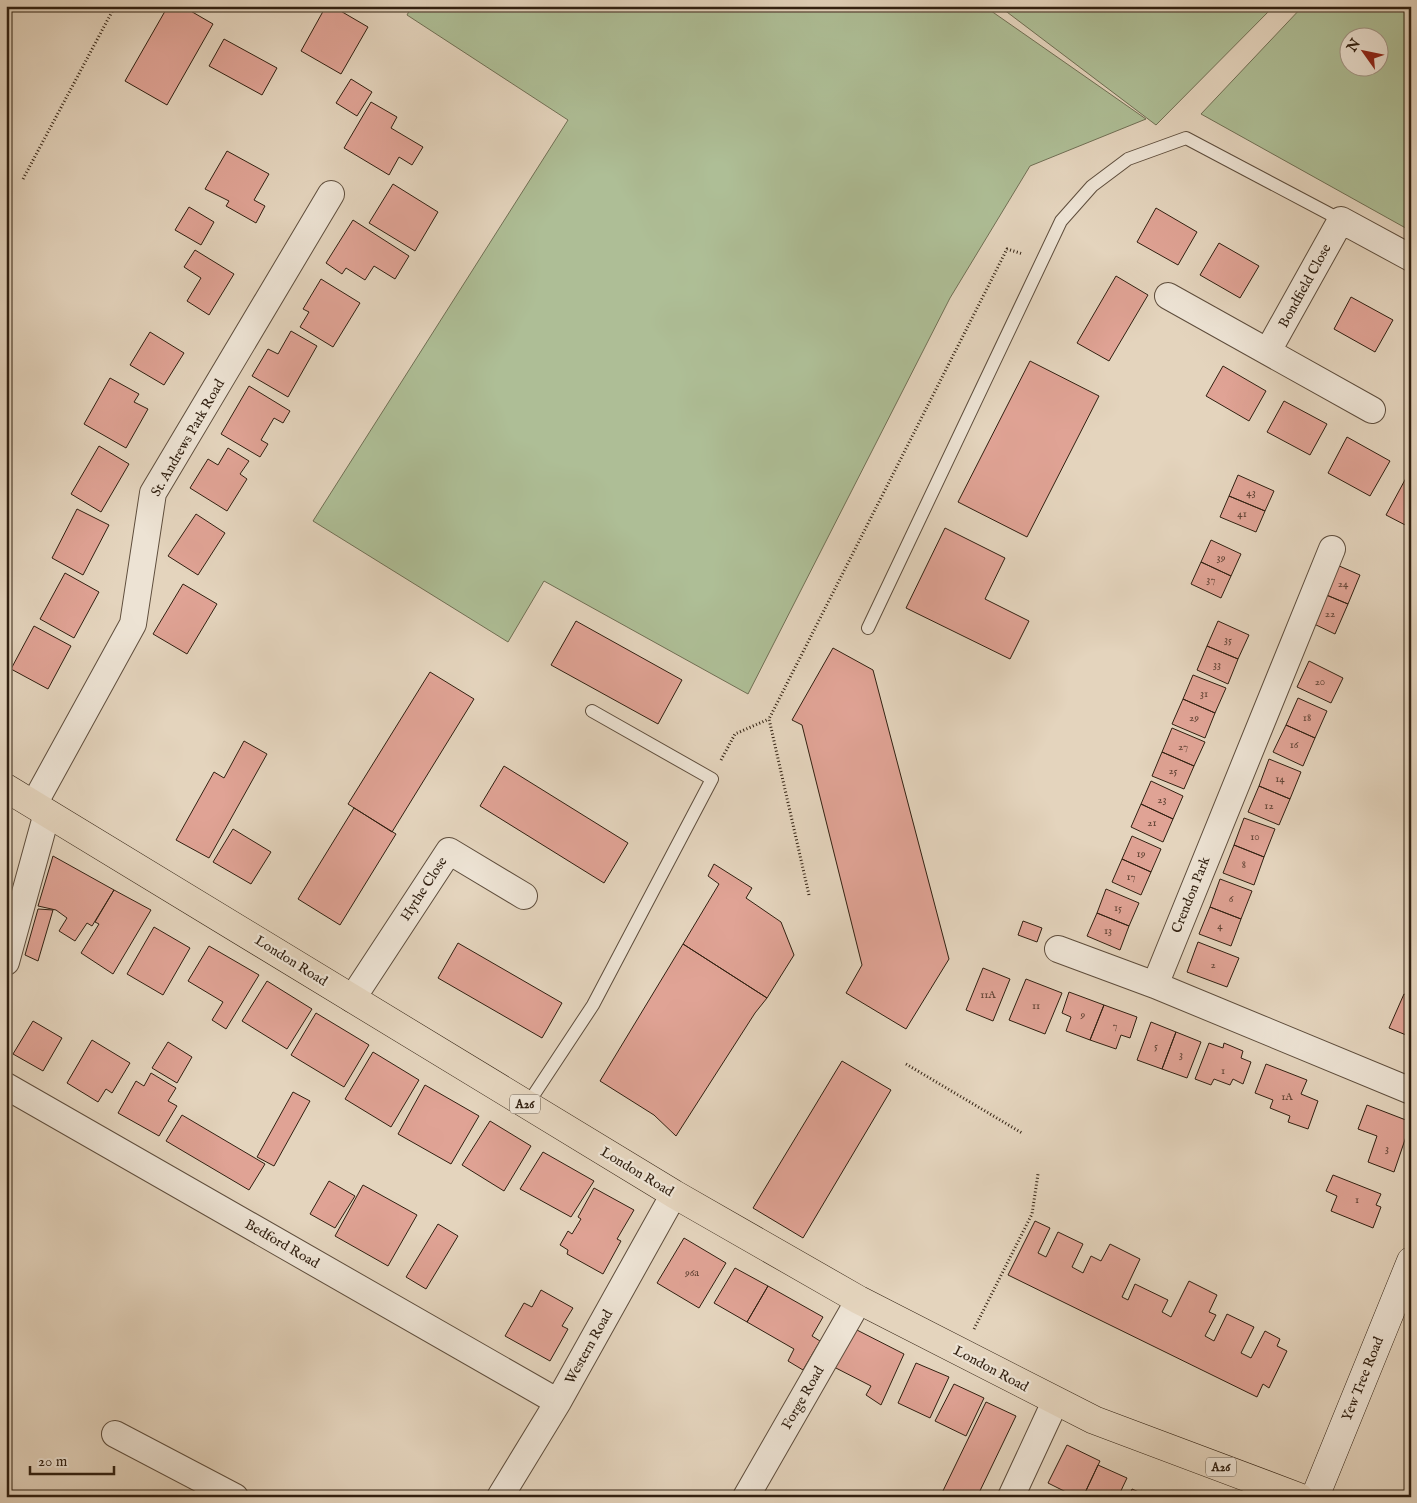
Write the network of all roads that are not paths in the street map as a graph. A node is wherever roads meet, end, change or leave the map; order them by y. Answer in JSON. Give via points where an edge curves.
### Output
{"nodes":[{"id":1,"x":331,"y":194,"type":"dead end"},
{"id":2,"x":1341,"y":220,"type":"junction"},
{"id":3,"x":1411,"y":258,"type":"edge"},
{"id":4,"x":1168,"y":296,"type":"dead end"},
{"id":5,"x":1268,"y":351,"type":"junction"},
{"id":6,"x":1372,"y":410,"type":"dead end"},
{"id":7,"x":1332,"y":549,"type":"dead end"},
{"id":8,"x":868,"y":628,"type":"dead end"},
{"id":9,"x":592,"y":711,"type":"dead end"},
{"id":10,"x":6,"y":788,"type":"edge"},
{"id":11,"x":41,"y":808,"type":"junction"},
{"id":12,"x":524,"y":896,"type":"dead end"},
{"id":13,"x":1058,"y":949,"type":"dead end"},
{"id":14,"x":6,"y":962,"type":"edge"},
{"id":15,"x":1155,"y":985,"type":"junction"},
{"id":16,"x":352,"y":1000,"type":"junction"},
{"id":17,"x":6,"y":1086,"type":"edge"},
{"id":18,"x":1411,"y":1091,"type":"edge"},
{"id":19,"x":527,"y":1105,"type":"junction"},
{"id":20,"x":674,"y":1194,"type":"junction"},
{"id":21,"x":1411,"y":1261,"type":"edge"},
{"id":22,"x":860,"y":1300,"type":"junction"},
{"id":23,"x":558,"y":1402,"type":"junction"},
{"id":24,"x":1055,"y":1402,"type":"junction"},
{"id":25,"x":115,"y":1434,"type":"dead end"},
{"id":26,"x":226,"y":1495,"type":"edge"},
{"id":27,"x":500,"y":1497,"type":"edge"},
{"id":28,"x":746,"y":1497,"type":"edge"},
{"id":29,"x":1011,"y":1497,"type":"edge"},
{"id":30,"x":1299,"y":1497,"type":"edge"},
{"id":31,"x":1315,"y":1497,"type":"edge"}],
"edges":[{"from":1,"to":11,"type":"street","name":"St. Andrews Park Road","via":[[153,493],[133,624]]},
{"from":2,"to":3,"type":"street"},
{"from":2,"to":5,"type":"street","name":"Bondfield Close"},
{"from":2,"to":8,"type":"lane","via":[[1186,138],[1128,159],[1092,186],[1061,221]]},
{"from":4,"to":5,"type":"street"},
{"from":5,"to":6,"type":"street"},
{"from":7,"to":15,"type":"street","name":"Crendon Park"},
{"from":9,"to":19,"type":"lane","via":[[712,779],[593,1006]]},
{"from":10,"to":11,"type":"highway","name":"London Road","number":"A26"},
{"from":11,"to":14,"type":"street","name":"St. Andrews Park Road"},
{"from":11,"to":16,"type":"highway","name":"London Road","number":"A26"},
{"from":12,"to":16,"type":"street","name":"Hythe Close","via":[[449,851]]},
{"from":13,"to":15,"type":"street"},
{"from":15,"to":18,"type":"street"},
{"from":16,"to":19,"type":"highway","name":"London Road","number":"A26"},
{"from":17,"to":23,"type":"street","name":"Bedford Road"},
{"from":19,"to":20,"type":"highway","name":"London Road","number":"A26"},
{"from":20,"to":22,"type":"highway","name":"London Road","number":"A26"},
{"from":20,"to":23,"type":"street","name":"Western Road"},
{"from":21,"to":31,"type":"street","name":"Yew Tree Road"},
{"from":22,"to":24,"type":"highway","name":"London Road","number":"A26"},
{"from":22,"to":28,"type":"street","name":"Forge Road"},
{"from":23,"to":27,"type":"street","name":"Western Road"},
{"from":24,"to":29,"type":"street"},
{"from":24,"to":30,"type":"highway","name":"London Road","number":"A26","via":[[1094,1420]]},
{"from":25,"to":26,"type":"street"}]}
